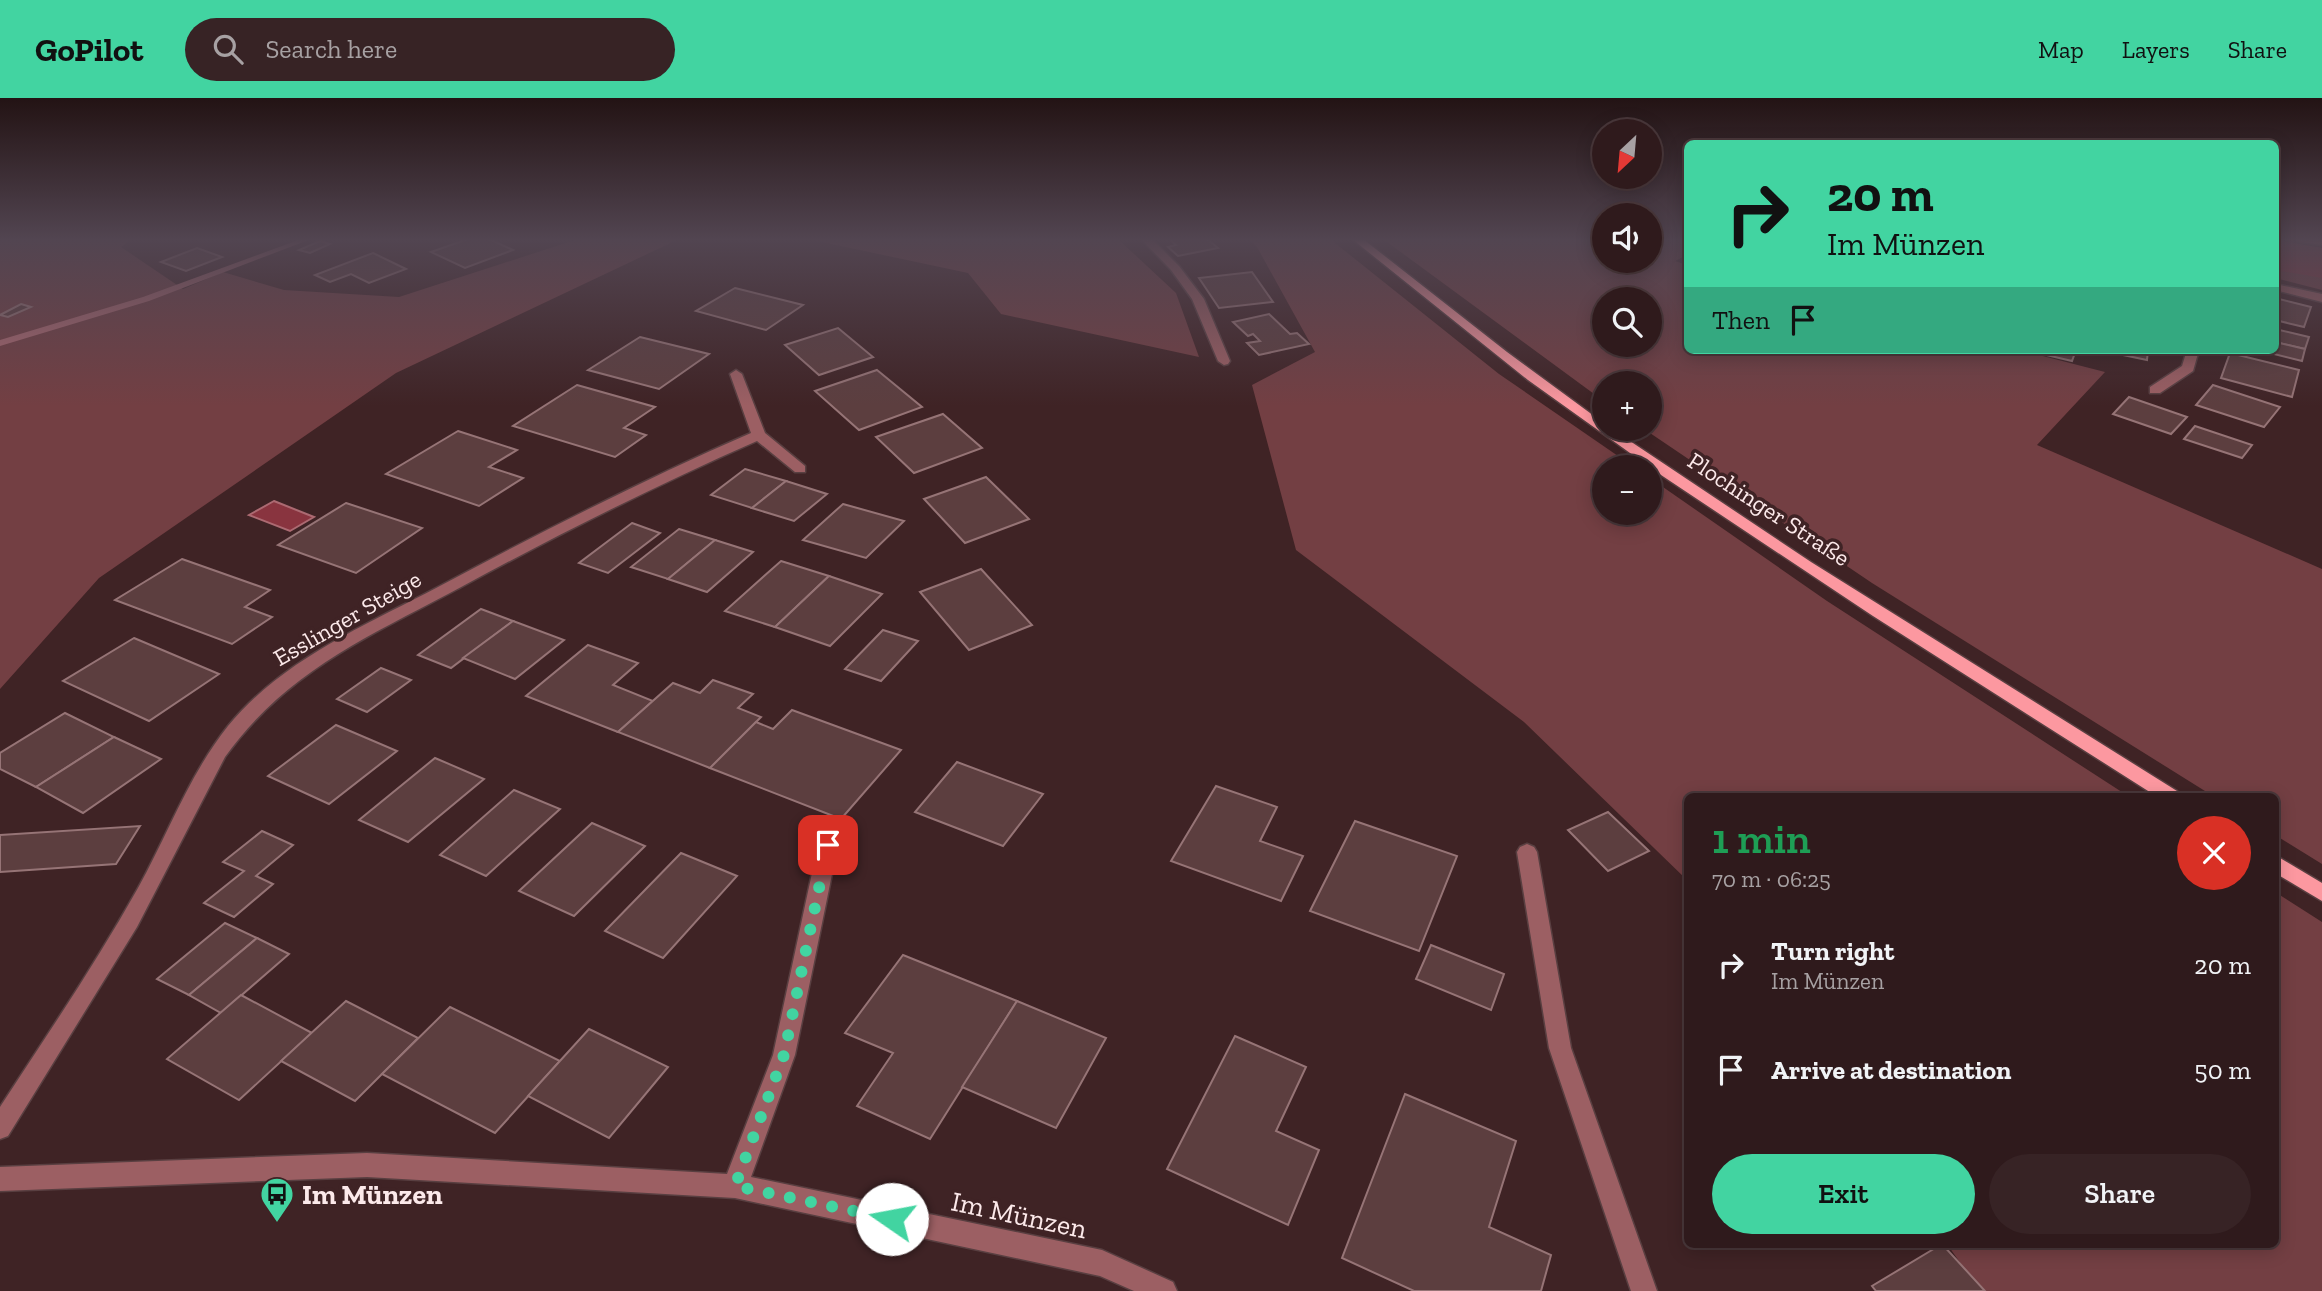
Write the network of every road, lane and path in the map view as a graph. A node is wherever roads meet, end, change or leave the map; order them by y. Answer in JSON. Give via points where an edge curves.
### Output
{"nodes":[{"id":1,"x":1195,"y":295,"type":"edge"},
{"id":2,"x":1425,"y":295,"type":"edge"},
{"id":3,"x":2192,"y":354,"type":"edge"},
{"id":4,"x":1224,"y":361,"type":"dead end"},
{"id":5,"x":736,"y":374,"type":"dead end"},
{"id":6,"x":2155,"y":390,"type":"dead end"},
{"id":7,"x":759,"y":435,"type":"junction"},
{"id":8,"x":800,"y":469,"type":"dead end"},
{"id":9,"x":2166,"y":793,"type":"edge"},
{"id":10,"x":828,"y":845,"type":"dead end"},
{"id":11,"x":1527,"y":852,"type":"dead end"},
{"id":12,"x":2279,"y":866,"type":"edge"},
{"id":13,"x":2322,"y":893,"type":"edge"},
{"id":14,"x":0,"y":1128,"type":"edge"},
{"id":15,"x":0,"y":1179,"type":"edge"},
{"id":16,"x":735,"y":1186,"type":"junction"},
{"id":17,"x":1164,"y":1291,"type":"edge"},
{"id":18,"x":1644,"y":1291,"type":"edge"}],
"edges":[{"from":1,"to":4,"type":"street"},
{"from":2,"to":9,"type":"main road","name":"Plochinger Straße","via":[[1590,421],[1672,477]]},
{"from":3,"to":6,"type":"street","via":[[2188,368]]},
{"from":5,"to":7,"type":"street"},
{"from":7,"to":8,"type":"street"},
{"from":7,"to":14,"type":"street","name":"Esslinger Steige","via":[[676,470],[513,552],[281,683],[250,713],[198,783],[147,890]]},
{"from":10,"to":16,"type":"street","via":[[784,1055]]},
{"from":11,"to":18,"type":"street","via":[[1560,1048]]},
{"from":12,"to":13,"type":"main road"},
{"from":15,"to":16,"type":"street","name":"Im Münzen","via":[[367,1165]]},
{"from":16,"to":17,"type":"street","name":"Im Münzen","via":[[1102,1263]]}]}
